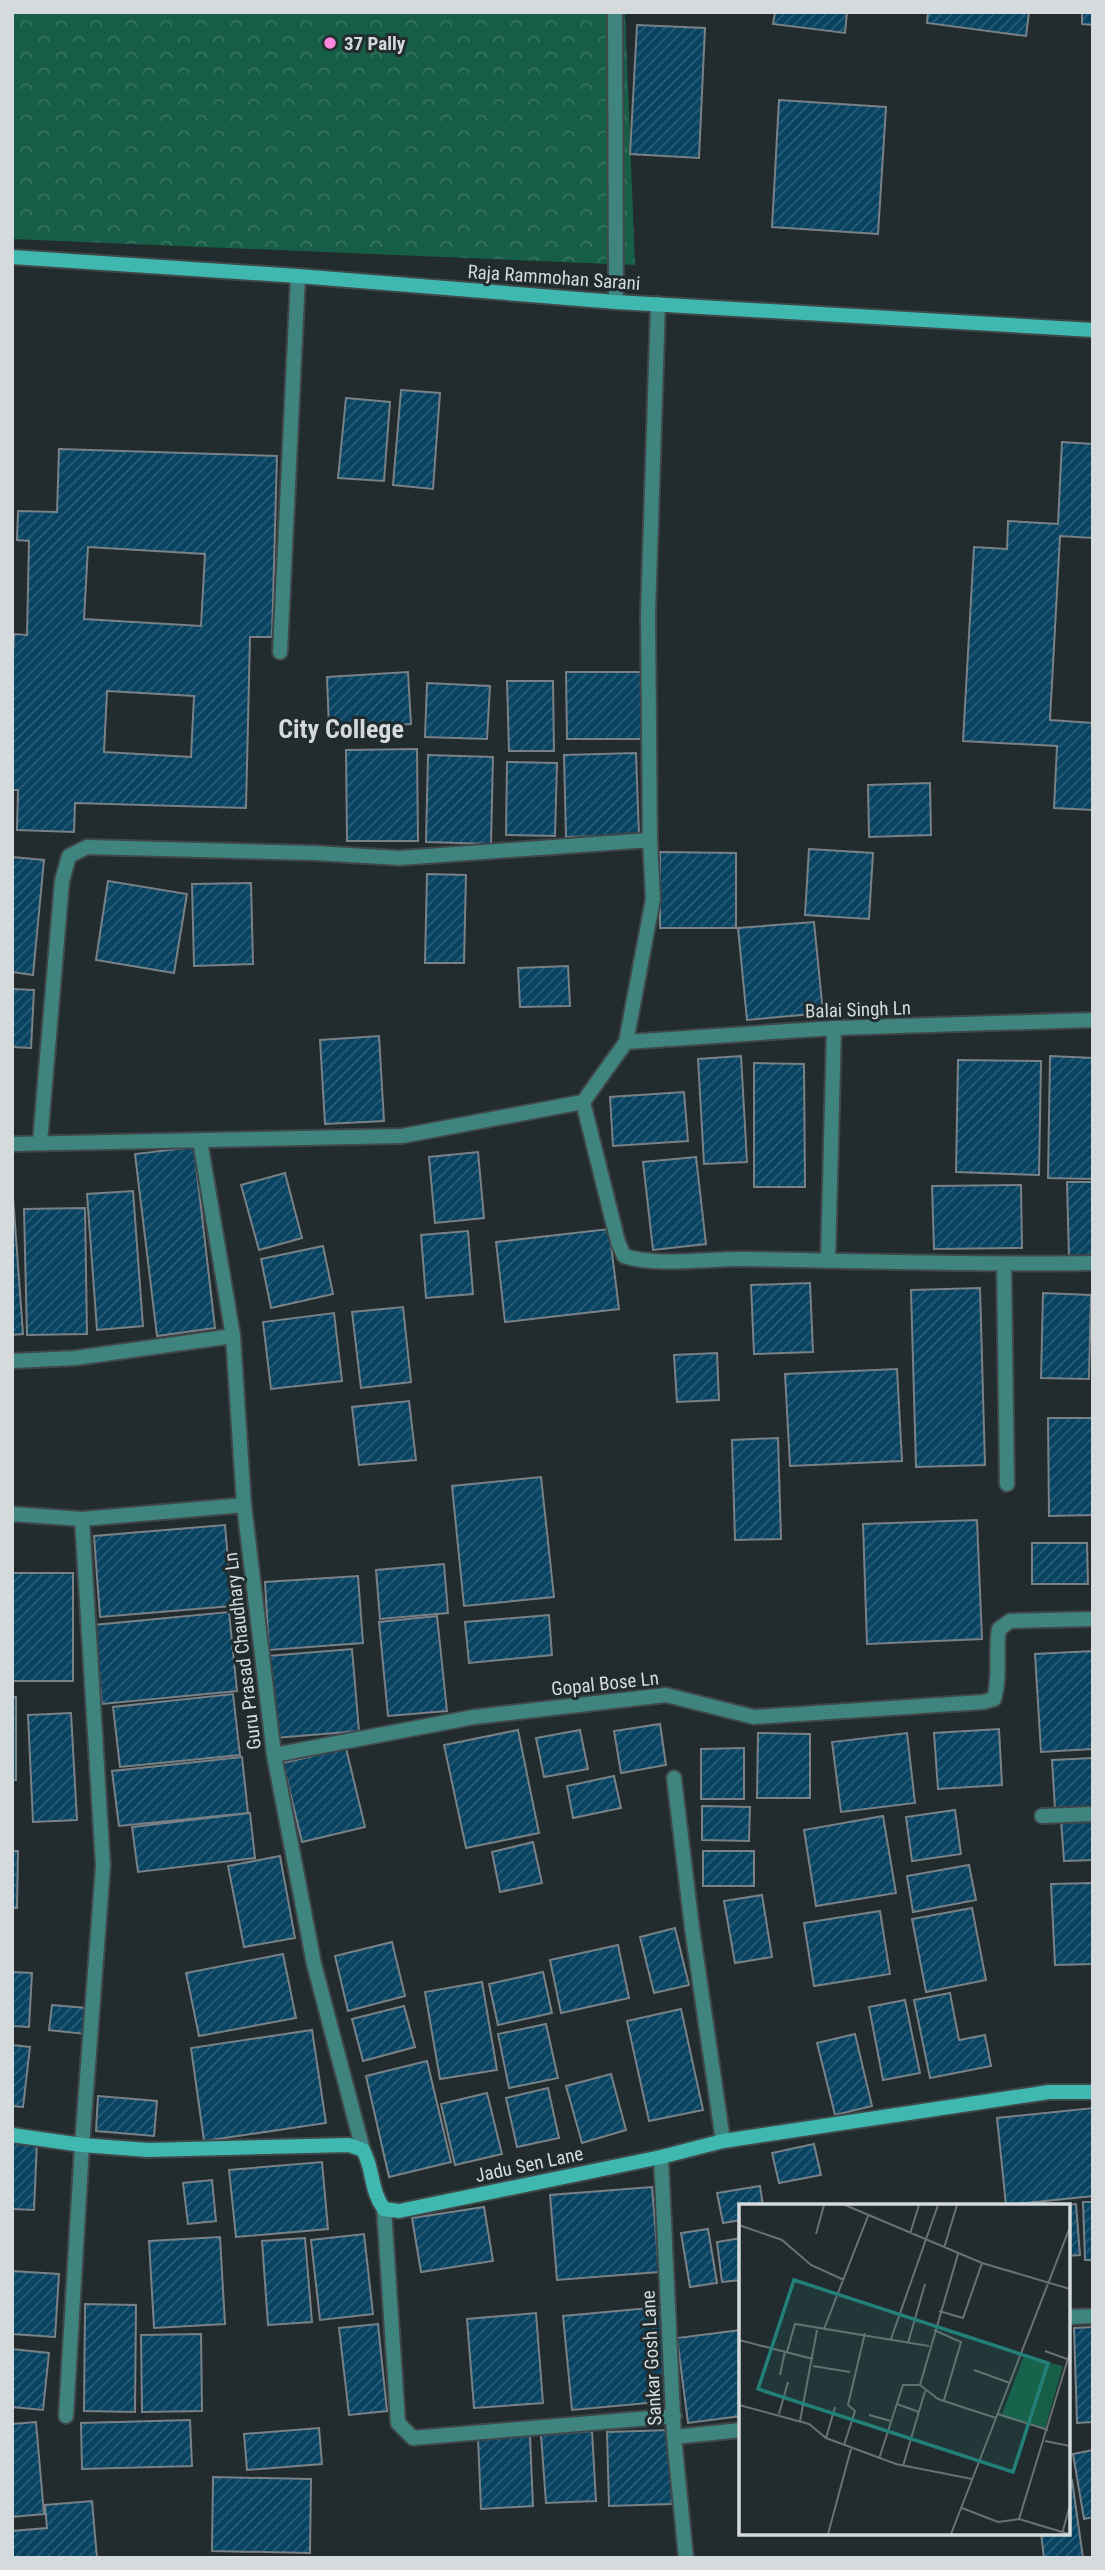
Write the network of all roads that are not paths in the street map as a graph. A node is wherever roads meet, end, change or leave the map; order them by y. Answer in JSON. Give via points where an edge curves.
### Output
{"nodes":[{"id":1,"x":615,"y":12,"type":"edge"},
{"id":2,"x":12,"y":257,"type":"edge"},
{"id":3,"x":298,"y":276,"type":"junction"},
{"id":4,"x":616,"y":302,"type":"junction"},
{"id":5,"x":658,"y":304,"type":"junction"},
{"id":6,"x":1093,"y":330,"type":"edge"},
{"id":7,"x":280,"y":652,"type":"dead end"},
{"id":8,"x":650,"y":840,"type":"junction"},
{"id":9,"x":1093,"y":1020,"type":"edge"},
{"id":10,"x":834,"y":1028,"type":"junction"},
{"id":11,"x":626,"y":1042,"type":"junction"},
{"id":12,"x":583,"y":1102,"type":"junction"},
{"id":13,"x":200,"y":1141,"type":"junction"},
{"id":14,"x":40,"y":1142,"type":"junction"},
{"id":15,"x":12,"y":1144,"type":"edge"},
{"id":16,"x":828,"y":1260,"type":"junction"},
{"id":17,"x":1093,"y":1263,"type":"edge"},
{"id":18,"x":1004,"y":1265,"type":"junction"},
{"id":19,"x":233,"y":1336,"type":"junction"},
{"id":20,"x":12,"y":1361,"type":"edge"},
{"id":21,"x":1007,"y":1484,"type":"dead end"},
{"id":22,"x":244,"y":1505,"type":"junction"},
{"id":23,"x":12,"y":1514,"type":"edge"},
{"id":24,"x":82,"y":1519,"type":"junction"},
{"id":25,"x":1093,"y":1619,"type":"edge"},
{"id":26,"x":274,"y":1755,"type":"junction"},
{"id":27,"x":674,"y":1779,"type":"dead end"},
{"id":28,"x":1093,"y":1814,"type":"edge"},
{"id":29,"x":1042,"y":1816,"type":"dead end"},
{"id":30,"x":1093,"y":2092,"type":"edge"},
{"id":31,"x":12,"y":2135,"type":"edge"},
{"id":32,"x":723,"y":2141,"type":"junction"},
{"id":33,"x":82,"y":2145,"type":"junction"},
{"id":34,"x":363,"y":2150,"type":"junction"},
{"id":35,"x":661,"y":2157,"type":"junction"},
{"id":36,"x":384,"y":2209,"type":"junction"},
{"id":37,"x":1093,"y":2316,"type":"edge"},
{"id":38,"x":1070,"y":2317,"type":"edge"},
{"id":39,"x":66,"y":2416,"type":"dead end"},
{"id":40,"x":674,"y":2416,"type":"junction"},
{"id":41,"x":739,"y":2430,"type":"edge"},
{"id":42,"x":674,"y":2437,"type":"junction"},
{"id":43,"x":686,"y":2558,"type":"edge"}],
"edges":[{"from":1,"to":4,"type":"street"},
{"from":2,"to":3,"type":"street","name":"Raja Rammohan Sarani"},
{"from":3,"to":4,"type":"street","name":"Raja Rammohan Sarani"},
{"from":3,"to":7,"type":"street"},
{"from":4,"to":5,"type":"street","name":"Raja Rammohan Sarani"},
{"from":5,"to":6,"type":"street","name":"Raja Rammohan Sarani"},
{"from":5,"to":8,"type":"street","via":[[648,615]]},
{"from":8,"to":11,"type":"street","via":[[653,899]]},
{"from":8,"to":14,"type":"street","via":[[400,858],[87,847],[69,856],[62,881]]},
{"from":9,"to":10,"type":"street","name":"Balai Singh Ln"},
{"from":10,"to":11,"type":"street","name":"Balai Singh Ln"},
{"from":10,"to":16,"type":"street"},
{"from":11,"to":12,"type":"street"},
{"from":12,"to":13,"type":"street","via":[[402,1136]]},
{"from":12,"to":16,"type":"street","via":[[624,1256],[639,1261]]},
{"from":13,"to":14,"type":"street"},
{"from":13,"to":19,"type":"street","name":"Guru Prasad Chaudhary Ln"},
{"from":14,"to":15,"type":"street"},
{"from":16,"to":18,"type":"street"},
{"from":17,"to":18,"type":"street"},
{"from":18,"to":21,"type":"street"},
{"from":19,"to":20,"type":"street","via":[[75,1358]]},
{"from":19,"to":22,"type":"street","name":"Guru Prasad Chaudhary Ln"},
{"from":22,"to":24,"type":"street"},
{"from":22,"to":26,"type":"street","name":"Guru Prasad Chaudhary Ln"},
{"from":23,"to":24,"type":"street"},
{"from":24,"to":33,"type":"street","via":[[103,1866]]},
{"from":25,"to":26,"type":"street","name":"Gopal Bose Ln","via":[[1010,1621],[999,1629],[998,1685],[994,1699],[983,1702],[754,1717],[666,1695],[474,1717]]},
{"from":26,"to":34,"type":"street","name":"Guru Prasad Chaudhary Ln","via":[[314,1964]]},
{"from":27,"to":32,"type":"street"},
{"from":28,"to":29,"type":"street"},
{"from":30,"to":32,"type":"street","name":"Jadu Sen Lane","via":[[1049,2092]]},
{"from":31,"to":33,"type":"street"},
{"from":32,"to":35,"type":"street","name":"Jadu Sen Lane"},
{"from":33,"to":34,"type":"street","via":[[148,2150],[349,2145]]},
{"from":33,"to":39,"type":"street"},
{"from":34,"to":36,"type":"street","via":[[370,2162],[375,2197]]},
{"from":35,"to":36,"type":"street","name":"Jadu Sen Lane","via":[[399,2211]]},
{"from":35,"to":40,"type":"street","name":"Sankar Gosh Lane"},
{"from":36,"to":40,"type":"street","via":[[398,2423],[413,2438]]},
{"from":37,"to":38,"type":"street"},
{"from":40,"to":42,"type":"street","name":"Sankar Gosh Lane"},
{"from":41,"to":42,"type":"street"},
{"from":42,"to":43,"type":"street","name":"Sankar Gosh Lane"}]}
